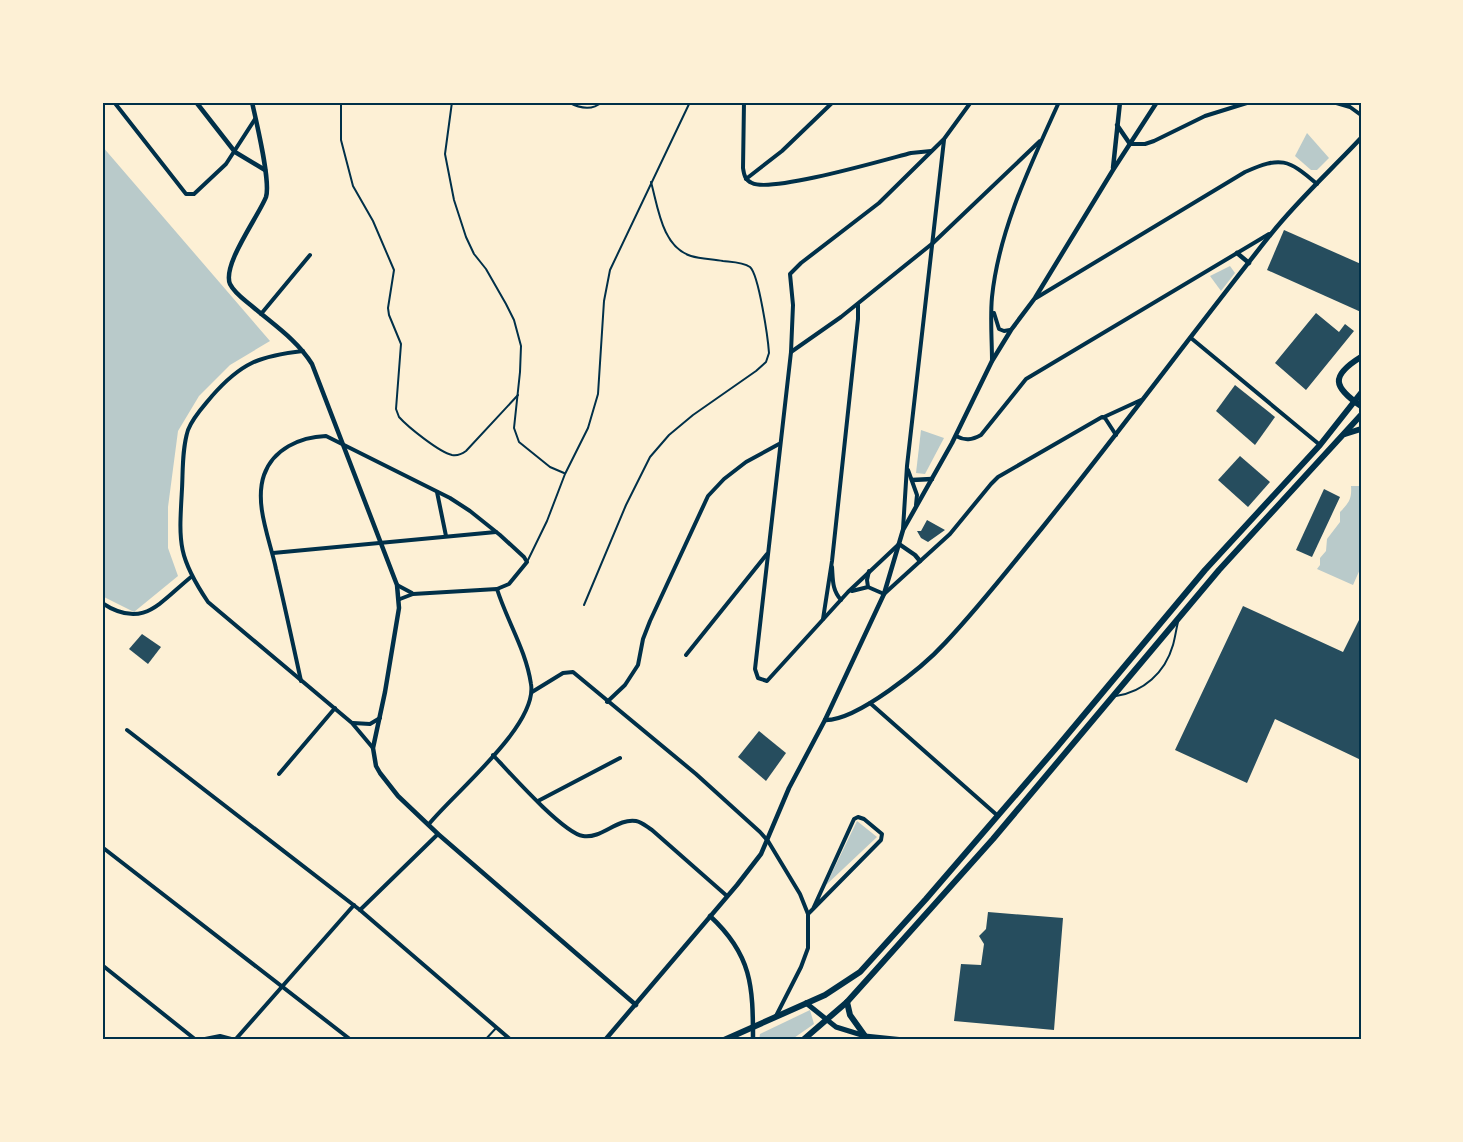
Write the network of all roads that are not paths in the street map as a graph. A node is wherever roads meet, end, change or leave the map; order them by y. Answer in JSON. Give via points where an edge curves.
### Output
{"nodes":[{"id":1,"x":114,"y":102,"type":"edge"},
{"id":2,"x":196,"y":102,"type":"edge"},
{"id":3,"x":252,"y":102,"type":"edge"},
{"id":4,"x":341,"y":102,"type":"edge"},
{"id":5,"x":452,"y":102,"type":"edge"},
{"id":6,"x":568,"y":102,"type":"edge"},
{"id":7,"x":602,"y":102,"type":"edge"},
{"id":8,"x":690,"y":102,"type":"edge"},
{"id":9,"x":744,"y":102,"type":"edge"},
{"id":10,"x":833,"y":102,"type":"edge"},
{"id":11,"x":971,"y":102,"type":"edge"},
{"id":12,"x":1059,"y":102,"type":"edge"},
{"id":13,"x":1120,"y":102,"type":"edge"},
{"id":14,"x":1157,"y":102,"type":"edge"},
{"id":15,"x":1250,"y":102,"type":"edge"},
{"id":16,"x":1334,"y":102,"type":"edge"},
{"id":17,"x":1361,"y":115,"type":"edge"},
{"id":18,"x":255,"y":119,"type":"junction"},
{"id":19,"x":1117,"y":125,"type":"junction"},
{"id":20,"x":1361,"y":138,"type":"edge"},
{"id":21,"x":944,"y":139,"type":"junction"},
{"id":22,"x":1040,"y":141,"type":"junction"},
{"id":23,"x":1130,"y":144,"type":"junction"},
{"id":24,"x":931,"y":151,"type":"junction"},
{"id":25,"x":235,"y":152,"type":"junction"},
{"id":26,"x":265,"y":170,"type":"junction"},
{"id":27,"x":1113,"y":170,"type":"junction"},
{"id":28,"x":746,"y":179,"type":"junction"},
{"id":29,"x":651,"y":182,"type":"junction"},
{"id":30,"x":1317,"y":184,"type":"junction"},
{"id":31,"x":1273,"y":232,"type":"junction"},
{"id":32,"x":933,"y":243,"type":"junction"},
{"id":33,"x":1237,"y":252,"type":"junction"},
{"id":34,"x":310,"y":255,"type":"dead end"},
{"id":35,"x":1249,"y":263,"type":"junction"},
{"id":36,"x":992,"y":298,"type":"junction"},
{"id":37,"x":1035,"y":298,"type":"junction"},
{"id":38,"x":858,"y":304,"type":"junction"},
{"id":39,"x":261,"y":314,"type":"junction"},
{"id":40,"x":1011,"y":330,"type":"junction"},
{"id":41,"x":1191,"y":338,"type":"junction"},
{"id":42,"x":303,"y":351,"type":"junction"},
{"id":43,"x":791,"y":352,"type":"junction"},
{"id":44,"x":1361,"y":357,"type":"edge"},
{"id":45,"x":992,"y":361,"type":"junction"},
{"id":46,"x":1361,"y":393,"type":"edge"},
{"id":47,"x":518,"y":395,"type":"junction"},
{"id":48,"x":1144,"y":399,"type":"junction"},
{"id":49,"x":1358,"y":404,"type":"edge"},
{"id":50,"x":1361,"y":415,"type":"edge"},
{"id":51,"x":1104,"y":417,"type":"junction"},
{"id":52,"x":1361,"y":429,"type":"edge"},
{"id":53,"x":1344,"y":434,"type":"junction"},
{"id":54,"x":1116,"y":435,"type":"junction"},
{"id":55,"x":956,"y":436,"type":"junction"},
{"id":56,"x":342,"y":443,"type":"junction"},
{"id":57,"x":780,"y":443,"type":"junction"},
{"id":58,"x":1320,"y":445,"type":"junction"},
{"id":59,"x":907,"y":466,"type":"junction"},
{"id":60,"x":565,"y":474,"type":"junction"},
{"id":61,"x":932,"y":479,"type":"junction"},
{"id":62,"x":912,"y":480,"type":"junction"},
{"id":63,"x":437,"y":491,"type":"junction"},
{"id":64,"x":915,"y":510,"type":"junction"},
{"id":65,"x":903,"y":530,"type":"junction"},
{"id":66,"x":496,"y":532,"type":"junction"},
{"id":67,"x":446,"y":536,"type":"junction"},
{"id":68,"x":380,"y":542,"type":"junction"},
{"id":69,"x":898,"y":544,"type":"junction"},
{"id":70,"x":273,"y":553,"type":"junction"},
{"id":71,"x":767,"y":553,"type":"junction"},
{"id":72,"x":832,"y":561,"type":"junction"},
{"id":73,"x":920,"y":561,"type":"junction"},
{"id":74,"x":527,"y":562,"type":"junction"},
{"id":75,"x":870,"y":571,"type":"junction"},
{"id":76,"x":191,"y":577,"type":"junction"},
{"id":77,"x":397,"y":585,"type":"junction"},
{"id":78,"x":868,"y":587,"type":"junction"},
{"id":79,"x":497,"y":589,"type":"junction"},
{"id":80,"x":848,"y":592,"type":"junction"},
{"id":81,"x":413,"y":594,"type":"junction"},
{"id":82,"x":884,"y":594,"type":"junction"},
{"id":83,"x":400,"y":599,"type":"junction"},
{"id":84,"x":841,"y":600,"type":"junction"},
{"id":85,"x":102,"y":603,"type":"edge"},
{"id":86,"x":584,"y":604,"type":"dead end"},
{"id":87,"x":1179,"y":619,"type":"junction"},
{"id":88,"x":823,"y":621,"type":"junction"},
{"id":89,"x":686,"y":655,"type":"dead end"},
{"id":90,"x":301,"y":681,"type":"junction"},
{"id":91,"x":532,"y":692,"type":"junction"},
{"id":92,"x":1113,"y":697,"type":"junction"},
{"id":93,"x":607,"y":702,"type":"junction"},
{"id":94,"x":870,"y":703,"type":"junction"},
{"id":95,"x":335,"y":708,"type":"junction"},
{"id":96,"x":380,"y":718,"type":"junction"},
{"id":97,"x":825,"y":720,"type":"junction"},
{"id":98,"x":352,"y":723,"type":"junction"},
{"id":99,"x":127,"y":730,"type":"dead end"},
{"id":100,"x":374,"y":748,"type":"junction"},
{"id":101,"x":493,"y":755,"type":"junction"},
{"id":102,"x":620,"y":758,"type":"dead end"},
{"id":103,"x":279,"y":774,"type":"dead end"},
{"id":104,"x":538,"y":801,"type":"junction"},
{"id":105,"x":998,"y":816,"type":"junction"},
{"id":106,"x":429,"y":824,"type":"junction"},
{"id":107,"x":438,"y":834,"type":"junction"},
{"id":108,"x":768,"y":841,"type":"junction"},
{"id":109,"x":102,"y":848,"type":"edge"},
{"id":110,"x":727,"y":896,"type":"junction"},
{"id":111,"x":354,"y":905,"type":"junction"},
{"id":112,"x":813,"y":909,"type":"junction"},
{"id":113,"x":360,"y":910,"type":"junction"},
{"id":114,"x":808,"y":914,"type":"junction"},
{"id":115,"x":710,"y":916,"type":"junction"},
{"id":116,"x":102,"y":965,"type":"edge"},
{"id":117,"x":282,"y":986,"type":"junction"},
{"id":118,"x":847,"y":1002,"type":"junction"},
{"id":119,"x":806,"y":1003,"type":"junction"},
{"id":120,"x":636,"y":1005,"type":"junction"},
{"id":121,"x":776,"y":1016,"type":"junction"},
{"id":122,"x":826,"y":1021,"type":"junction"},
{"id":123,"x":497,"y":1027,"type":"junction"},
{"id":124,"x":753,"y":1027,"type":"junction"},
{"id":125,"x":866,"y":1036,"type":"junction"},
{"id":126,"x":198,"y":1040,"type":"edge"},
{"id":127,"x":235,"y":1040,"type":"edge"},
{"id":128,"x":351,"y":1040,"type":"edge"},
{"id":129,"x":485,"y":1040,"type":"edge"},
{"id":130,"x":511,"y":1040,"type":"edge"},
{"id":131,"x":605,"y":1040,"type":"edge"},
{"id":132,"x":724,"y":1040,"type":"edge"},
{"id":133,"x":753,"y":1040,"type":"edge"},
{"id":134,"x":803,"y":1040,"type":"edge"},
{"id":135,"x":904,"y":1040,"type":"edge"}],
"edges":[{"from":1,"to":25,"type":"street","via":[[186,194],[194,194]]},
{"from":2,"to":25,"type":"street"},
{"from":3,"to":18,"type":"street"},
{"from":4,"to":47,"type":"lane","via":[[340,140],[353,186],[394,270],[388,308],[401,344],[396,409],[399,417],[439,448],[449,454],[460,454]]},
{"from":5,"to":47,"type":"lane","via":[[445,154],[449,175],[466,237],[506,304],[518,333]]},
{"from":6,"to":7,"type":"lane","via":[[590,108]]},
{"from":8,"to":29,"type":"lane"},
{"from":9,"to":28,"type":"street","via":[[742,160]]},
{"from":10,"to":28,"type":"street"},
{"from":11,"to":21,"type":"street"},
{"from":12,"to":22,"type":"street"},
{"from":13,"to":19,"type":"street"},
{"from":14,"to":23,"type":"street"},
{"from":15,"to":23,"type":"street","via":[[1204,116],[1154,141]]},
{"from":16,"to":17,"type":"street"},
{"from":18,"to":25,"type":"street"},
{"from":18,"to":26,"type":"street"},
{"from":19,"to":23,"type":"street"},
{"from":19,"to":27,"type":"street"},
{"from":20,"to":30,"type":"street"},
{"from":21,"to":24,"type":"street"},
{"from":21,"to":32,"type":"street"},
{"from":22,"to":32,"type":"street"},
{"from":22,"to":36,"type":"street","via":[[1004,235]]},
{"from":23,"to":27,"type":"street"},
{"from":24,"to":28,"type":"street","via":[[776,184],[759,186]]},
{"from":24,"to":43,"type":"street","via":[[879,203],[794,269],[790,278]]},
{"from":25,"to":26,"type":"street"},
{"from":26,"to":39,"type":"street","via":[[266,196],[229,273],[234,290]]},
{"from":27,"to":37,"type":"street"},
{"from":29,"to":60,"type":"lane","via":[[610,270],[598,394],[588,428]]},
{"from":29,"to":86,"type":"lane","via":[[665,229],[676,246],[692,256],[741,263],[754,272],[769,353],[756,371],[693,415],[650,457]]},
{"from":30,"to":31,"type":"street"},
{"from":30,"to":37,"type":"street","via":[[1282,161],[1264,163]]},
{"from":31,"to":33,"type":"street"},
{"from":31,"to":35,"type":"street"},
{"from":32,"to":38,"type":"street"},
{"from":32,"to":59,"type":"street"},
{"from":33,"to":35,"type":"street"},
{"from":33,"to":55,"type":"street","via":[[1026,379],[981,435],[963,440]]},
{"from":34,"to":39,"type":"street"},
{"from":35,"to":41,"type":"street"},
{"from":36,"to":40,"type":"street","via":[[999,329]]},
{"from":36,"to":45,"type":"street"},
{"from":37,"to":40,"type":"street"},
{"from":38,"to":43,"type":"street"},
{"from":38,"to":72,"type":"street"},
{"from":39,"to":42,"type":"street"},
{"from":40,"to":45,"type":"street"},
{"from":41,"to":48,"type":"street"},
{"from":41,"to":58,"type":"street"},
{"from":42,"to":56,"type":"street","via":[[318,377]]},
{"from":42,"to":76,"type":"street","via":[[246,365],[227,379],[199,411],[189,430],[184,450],[179,534]]},
{"from":43,"to":57,"type":"street"},
{"from":44,"to":49,"type":"main road","via":[[1344,369],[1339,382],[1346,396]]},
{"from":45,"to":55,"type":"street"},
{"from":46,"to":49,"type":"main road"},
{"from":47,"to":60,"type":"lane","via":[[513,428],[519,442]]},
{"from":48,"to":51,"type":"street"},
{"from":48,"to":54,"type":"street"},
{"from":49,"to":58,"type":"main road"},
{"from":50,"to":53,"type":"main road"},
{"from":51,"to":54,"type":"street"},
{"from":51,"to":73,"type":"street","via":[[998,477],[950,534]]},
{"from":52,"to":53,"type":"main road"},
{"from":53,"to":87,"type":"main road"},
{"from":54,"to":94,"type":"street","via":[[945,644]]},
{"from":55,"to":61,"type":"street"},
{"from":56,"to":63,"type":"street"},
{"from":56,"to":68,"type":"street"},
{"from":56,"to":70,"type":"street","via":[[326,436],[313,437],[293,443],[270,462],[261,495]]},
{"from":57,"to":71,"type":"street"},
{"from":57,"to":93,"type":"street","via":[[746,462],[708,496],[650,621],[638,665]]},
{"from":58,"to":105,"type":"main road","via":[[1204,570]]},
{"from":59,"to":62,"type":"street"},
{"from":59,"to":65,"type":"street"},
{"from":60,"to":74,"type":"lane"},
{"from":61,"to":62,"type":"street"},
{"from":61,"to":64,"type":"street"},
{"from":62,"to":64,"type":"street","via":[[917,495]]},
{"from":63,"to":66,"type":"street"},
{"from":63,"to":67,"type":"street"},
{"from":64,"to":65,"type":"street"},
{"from":65,"to":69,"type":"street"},
{"from":66,"to":67,"type":"street"},
{"from":66,"to":74,"type":"street"},
{"from":67,"to":68,"type":"street"},
{"from":68,"to":70,"type":"street"},
{"from":68,"to":77,"type":"street"},
{"from":69,"to":73,"type":"street"},
{"from":69,"to":75,"type":"street"},
{"from":69,"to":82,"type":"street"},
{"from":70,"to":90,"type":"street"},
{"from":71,"to":88,"type":"street","via":[[755,669],[758,678],[767,681]]},
{"from":71,"to":89,"type":"street"},
{"from":72,"to":84,"type":"street","via":[[833,588]]},
{"from":72,"to":88,"type":"street"},
{"from":73,"to":82,"type":"street"},
{"from":74,"to":79,"type":"street","via":[[509,584]]},
{"from":75,"to":78,"type":"street"},
{"from":75,"to":80,"type":"street"},
{"from":76,"to":85,"type":"street","via":[[142,613],[124,614]]},
{"from":76,"to":90,"type":"street","via":[[208,602]]},
{"from":77,"to":81,"type":"street"},
{"from":77,"to":83,"type":"street"},
{"from":78,"to":80,"type":"street"},
{"from":78,"to":82,"type":"street"},
{"from":79,"to":81,"type":"street"},
{"from":79,"to":91,"type":"street","via":[[521,648]]},
{"from":80,"to":84,"type":"street"},
{"from":81,"to":83,"type":"street"},
{"from":82,"to":97,"type":"street"},
{"from":83,"to":96,"type":"street"},
{"from":84,"to":88,"type":"street"},
{"from":87,"to":92,"type":"main road"},
{"from":87,"to":92,"type":"lane","via":[[1173,645],[1149,683]]},
{"from":90,"to":95,"type":"street"},
{"from":91,"to":93,"type":"street","via":[[570,671]]},
{"from":91,"to":101,"type":"street","via":[[525,715]]},
{"from":92,"to":118,"type":"main road"},
{"from":93,"to":108,"type":"street","via":[[727,801]]},
{"from":94,"to":97,"type":"street","via":[[840,718]]},
{"from":94,"to":105,"type":"street"},
{"from":95,"to":98,"type":"street"},
{"from":95,"to":103,"type":"street"},
{"from":96,"to":98,"type":"street","via":[[370,724]]},
{"from":96,"to":100,"type":"street"},
{"from":97,"to":108,"type":"street","via":[[789,788]]},
{"from":98,"to":100,"type":"street"},
{"from":99,"to":111,"type":"street"},
{"from":100,"to":106,"type":"street","via":[[376,766],[384,781]]},
{"from":101,"to":104,"type":"street"},
{"from":101,"to":106,"type":"street"},
{"from":102,"to":104,"type":"street"},
{"from":104,"to":110,"type":"street","via":[[580,836],[628,822],[641,823]]},
{"from":105,"to":119,"type":"main road","via":[[860,972],[825,996]]},
{"from":106,"to":107,"type":"street"},
{"from":107,"to":113,"type":"street"},
{"from":107,"to":120,"type":"street"},
{"from":108,"to":110,"type":"street"},
{"from":108,"to":114,"type":"street"},
{"from":109,"to":117,"type":"street"},
{"from":110,"to":115,"type":"street"},
{"from":111,"to":113,"type":"street"},
{"from":111,"to":117,"type":"street"},
{"from":112,"to":112,"type":"street","via":[[881,840],[882,834],[864,819],[854,819]]},
{"from":112,"to":114,"type":"street"},
{"from":113,"to":123,"type":"street"},
{"from":114,"to":121,"type":"street","via":[[807,948]]},
{"from":115,"to":120,"type":"street"},
{"from":115,"to":124,"type":"street","via":[[730,937],[748,969]]},
{"from":116,"to":126,"type":"street"},
{"from":117,"to":127,"type":"street"},
{"from":117,"to":128,"type":"street"},
{"from":118,"to":122,"type":"main road"},
{"from":118,"to":125,"type":"main road","via":[[850,1015]]},
{"from":119,"to":121,"type":"main road"},
{"from":119,"to":122,"type":"main road"},
{"from":120,"to":131,"type":"street"},
{"from":121,"to":124,"type":"main road"},
{"from":122,"to":125,"type":"main road","via":[[836,1028]]},
{"from":122,"to":134,"type":"main road"},
{"from":123,"to":129,"type":"lane"},
{"from":123,"to":130,"type":"street"},
{"from":124,"to":132,"type":"main road"},
{"from":124,"to":133,"type":"street"},
{"from":125,"to":135,"type":"main road"},
{"from":126,"to":127,"type":"street","via":[[220,1036]]}]}
